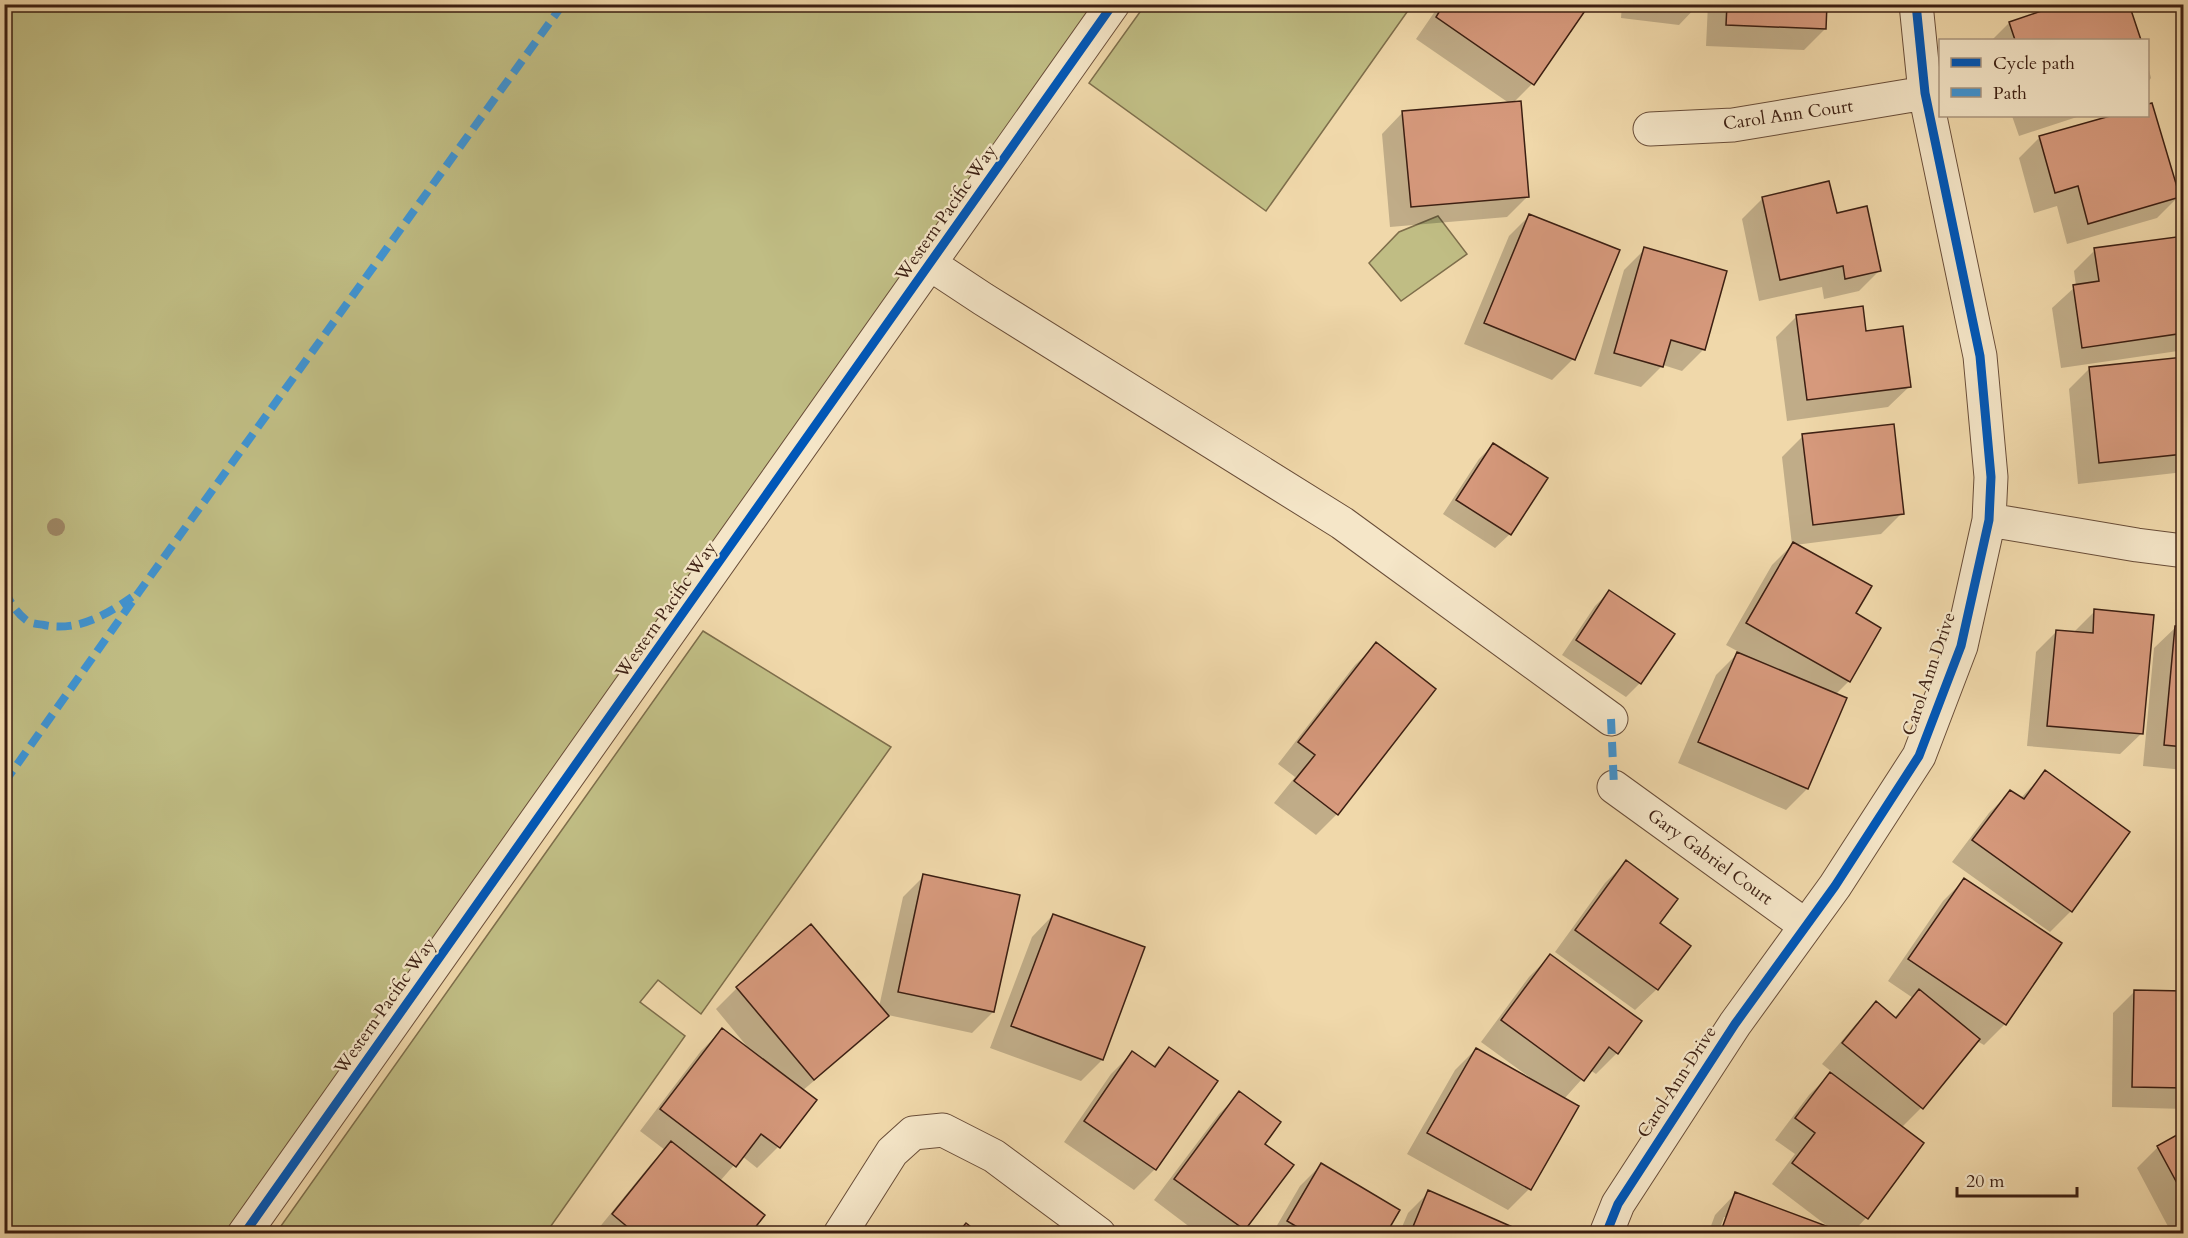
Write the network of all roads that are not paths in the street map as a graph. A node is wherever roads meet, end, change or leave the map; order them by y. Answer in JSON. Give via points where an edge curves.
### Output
{"nodes":[{"id":1,"x":1113,"y":4,"type":"edge"},
{"id":2,"x":1916,"y":4,"type":"edge"},
{"id":3,"x":1925,"y":93,"type":"junction"},
{"id":4,"x":1650,"y":129,"type":"dead end"},
{"id":5,"x":930,"y":264,"type":"junction"},
{"id":6,"x":1989,"y":520,"type":"junction"},
{"id":7,"x":2184,"y":550,"type":"edge"},
{"id":8,"x":1611,"y":718,"type":"dead end"},
{"id":9,"x":1614,"y":787,"type":"dead end"},
{"id":10,"x":1806,"y":926,"type":"junction"},
{"id":11,"x":244,"y":1233,"type":"edge"},
{"id":12,"x":840,"y":1233,"type":"edge"},
{"id":13,"x":1098,"y":1233,"type":"edge"},
{"id":14,"x":1606,"y":1233,"type":"edge"}],
"edges":[{"from":1,"to":5,"type":"street","name":"Western Pacific Way"},
{"from":2,"to":3,"type":"street","name":"Carol Ann Drive"},
{"from":3,"to":4,"type":"street","name":"Carol Ann Court","via":[[1733,125]]},
{"from":3,"to":6,"type":"street","name":"Carol Ann Drive","via":[[1980,356],[1991,477]]},
{"from":5,"to":8,"type":"street","via":[[1342,523]]},
{"from":5,"to":11,"type":"street","name":"Western Pacific Way"},
{"from":6,"to":7,"type":"street","via":[[2137,546]]},
{"from":6,"to":10,"type":"street","name":"Carol Ann Drive","via":[[1960,646],[1919,756]]},
{"from":9,"to":10,"type":"street","name":"Gary Gabriel Court"},
{"from":10,"to":14,"type":"street","name":"Carol Ann Drive","via":[[1735,1023],[1618,1204]]},
{"from":12,"to":13,"type":"street","via":[[892,1152],[913,1133],[943,1130],[994,1156]]}]}
